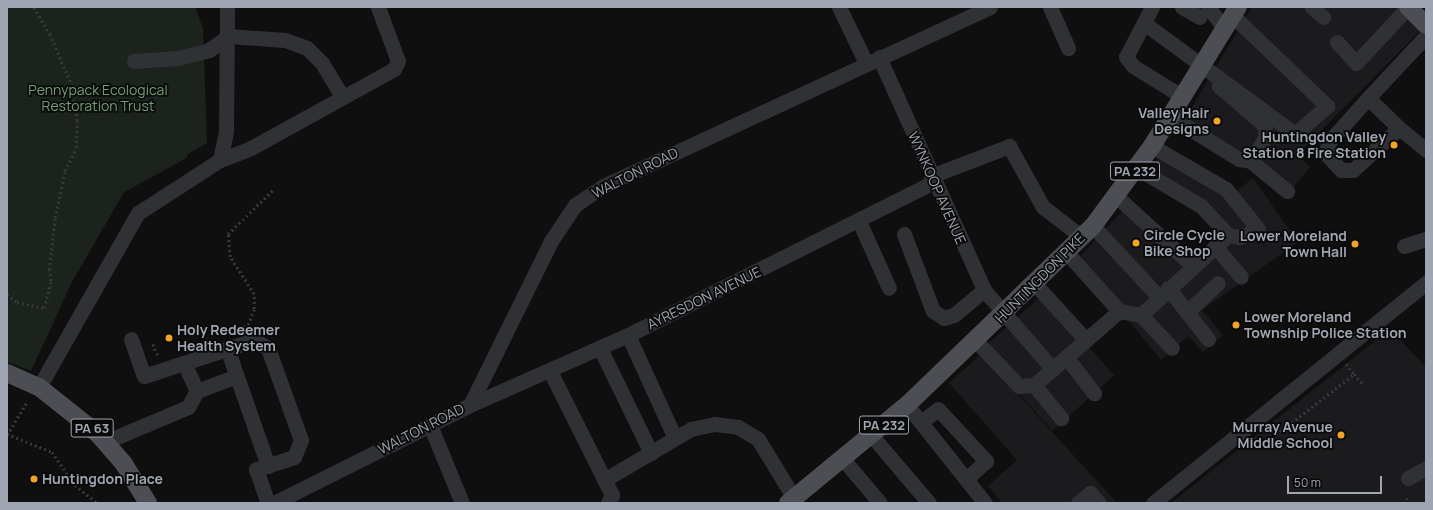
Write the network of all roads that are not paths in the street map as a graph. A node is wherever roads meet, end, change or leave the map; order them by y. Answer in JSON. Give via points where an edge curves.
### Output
{"nodes":[{"id":1,"x":227,"y":7,"type":"edge"},
{"id":2,"x":378,"y":7,"type":"edge"},
{"id":3,"x":839,"y":7,"type":"edge"},
{"id":4,"x":990,"y":7,"type":"edge"},
{"id":5,"x":1050,"y":7,"type":"edge"},
{"id":6,"x":1152,"y":7,"type":"edge"},
{"id":7,"x":1182,"y":7,"type":"edge"},
{"id":8,"x":1312,"y":7,"type":"edge"},
{"id":9,"x":1408,"y":7,"type":"edge"},
{"id":10,"x":1203,"y":12,"type":"edge"},
{"id":11,"x":1323,"y":17,"type":"dead end"},
{"id":12,"x":1232,"y":18,"type":"edge"},
{"id":13,"x":1144,"y":23,"type":"junction"},
{"id":14,"x":1426,"y":25,"type":"edge"},
{"id":15,"x":229,"y":36,"type":"junction"},
{"id":16,"x":1426,"y":36,"type":"edge"},
{"id":17,"x":1336,"y":42,"type":"dead end"},
{"id":18,"x":1068,"y":48,"type":"dead end"},
{"id":19,"x":872,"y":60,"type":"junction"},
{"id":20,"x":134,"y":61,"type":"dead end"},
{"id":21,"x":1203,"y":65,"type":"junction"},
{"id":22,"x":342,"y":96,"type":"junction"},
{"id":23,"x":1183,"y":97,"type":"junction"},
{"id":24,"x":1368,"y":98,"type":"junction"},
{"id":25,"x":1171,"y":117,"type":"junction"},
{"id":26,"x":1399,"y":128,"type":"junction"},
{"id":27,"x":1152,"y":146,"type":"junction"},
{"id":28,"x":1426,"y":150,"type":"edge"},
{"id":29,"x":220,"y":160,"type":"junction"},
{"id":30,"x":1251,"y":161,"type":"junction"},
{"id":31,"x":1137,"y":168,"type":"junction"},
{"id":32,"x":932,"y":179,"type":"junction"},
{"id":33,"x":1288,"y":192,"type":"dead end"},
{"id":34,"x":1116,"y":196,"type":"junction"},
{"id":35,"x":860,"y":221,"type":"junction"},
{"id":36,"x":1088,"y":231,"type":"junction"},
{"id":37,"x":904,"y":234,"type":"dead end"},
{"id":38,"x":1228,"y":235,"type":"junction"},
{"id":39,"x":1426,"y":238,"type":"edge"},
{"id":40,"x":1215,"y":246,"type":"junction"},
{"id":41,"x":1404,"y":246,"type":"dead end"},
{"id":42,"x":1067,"y":253,"type":"junction"},
{"id":43,"x":1193,"y":266,"type":"junction"},
{"id":44,"x":1241,"y":277,"type":"dead end"},
{"id":45,"x":1218,"y":283,"type":"dead end"},
{"id":46,"x":1426,"y":283,"type":"edge"},
{"id":47,"x":1035,"y":284,"type":"junction"},
{"id":48,"x":889,"y":288,"type":"dead end"},
{"id":49,"x":984,"y":290,"type":"junction"},
{"id":50,"x":1164,"y":292,"type":"junction"},
{"id":51,"x":1119,"y":311,"type":"junction"},
{"id":52,"x":1187,"y":312,"type":"junction"},
{"id":53,"x":1005,"y":313,"type":"junction"},
{"id":54,"x":1141,"y":315,"type":"junction"},
{"id":55,"x":628,"y":335,"type":"junction"},
{"id":56,"x":131,"y":339,"type":"dead end"},
{"id":57,"x":1208,"y":339,"type":"dead end"},
{"id":58,"x":1086,"y":340,"type":"junction"},
{"id":59,"x":976,"y":341,"type":"junction"},
{"id":60,"x":227,"y":348,"type":"junction"},
{"id":61,"x":600,"y":348,"type":"junction"},
{"id":62,"x":1172,"y":348,"type":"dead end"},
{"id":63,"x":1066,"y":357,"type":"junction"},
{"id":64,"x":184,"y":363,"type":"junction"},
{"id":65,"x":1053,"y":369,"type":"junction"},
{"id":66,"x":550,"y":371,"type":"junction"},
{"id":67,"x":7,"y":373,"type":"edge"},
{"id":68,"x":236,"y":376,"type":"junction"},
{"id":69,"x":1034,"y":385,"type":"junction"},
{"id":70,"x":39,"y":387,"type":"junction"},
{"id":71,"x":197,"y":390,"type":"junction"},
{"id":72,"x":1094,"y":393,"type":"dead end"},
{"id":73,"x":470,"y":405,"type":"junction"},
{"id":74,"x":907,"y":405,"type":"junction"},
{"id":75,"x":1061,"y":418,"type":"dead end"},
{"id":76,"x":921,"y":422,"type":"junction"},
{"id":77,"x":430,"y":425,"type":"junction"},
{"id":78,"x":872,"y":436,"type":"junction"},
{"id":79,"x":675,"y":438,"type":"junction"},
{"id":80,"x":964,"y":438,"type":"junction"},
{"id":81,"x":105,"y":442,"type":"junction"},
{"id":82,"x":651,"y":453,"type":"junction"},
{"id":83,"x":947,"y":455,"type":"junction"},
{"id":84,"x":843,"y":459,"type":"junction"},
{"id":85,"x":268,"y":466,"type":"junction"},
{"id":86,"x":1426,"y":468,"type":"edge"},
{"id":87,"x":1408,"y":478,"type":"dead end"},
{"id":88,"x":966,"y":479,"type":"junction"},
{"id":89,"x":604,"y":480,"type":"junction"},
{"id":90,"x":978,"y":500,"type":"edge"},
{"id":91,"x":791,"y":501,"type":"edge"},
{"id":92,"x":148,"y":503,"type":"edge"},
{"id":93,"x":268,"y":503,"type":"edge"},
{"id":94,"x":274,"y":503,"type":"edge"},
{"id":95,"x":462,"y":503,"type":"edge"},
{"id":96,"x":608,"y":503,"type":"edge"},
{"id":97,"x":880,"y":503,"type":"edge"},
{"id":98,"x":929,"y":503,"type":"edge"},
{"id":99,"x":1078,"y":503,"type":"edge"},
{"id":100,"x":1099,"y":503,"type":"edge"},
{"id":101,"x":1153,"y":503,"type":"edge"}],
"edges":[{"from":1,"to":15,"type":"street"},
{"from":2,"to":22,"type":"street","via":[[398,61],[394,69]]},
{"from":3,"to":19,"type":"street","name":"WYNKOOP AVENUE"},
{"from":4,"to":19,"type":"street","name":"WALTON ROAD"},
{"from":5,"to":18,"type":"street"},
{"from":6,"to":13,"type":"street"},
{"from":7,"to":10,"type":"street"},
{"from":8,"to":11,"type":"street"},
{"from":9,"to":14,"type":"main road"},
{"from":9,"to":17,"type":"street","via":[[1356,63]]},
{"from":10,"to":12,"type":"street"},
{"from":12,"to":21,"type":"main road","name":"HUNTINGDON PIKE","number":"PA 232"},
{"from":12,"to":21,"type":"street","via":[[1327,106],[1295,134]]},
{"from":13,"to":21,"type":"street"},
{"from":13,"to":23,"type":"street","via":[[1126,57],[1133,66]]},
{"from":15,"to":20,"type":"street","via":[[209,50]]},
{"from":15,"to":22,"type":"street","via":[[285,40],[307,48],[322,63]]},
{"from":15,"to":29,"type":"street","via":[[226,131]]},
{"from":16,"to":24,"type":"street"},
{"from":19,"to":32,"type":"street","name":"WYNKOOP AVENUE"},
{"from":19,"to":73,"type":"street","name":"WALTON ROAD","via":[[603,186],[575,205],[551,241]]},
{"from":21,"to":23,"type":"main road","name":"HUNTINGDON PIKE","number":"PA 232"},
{"from":21,"to":30,"type":"street","via":[[1228,96],[1264,125],[1266,136]]},
{"from":22,"to":29,"type":"street","via":[[251,148]]},
{"from":23,"to":25,"type":"main road","name":"HUNTINGDON PIKE","number":"PA 232"},
{"from":24,"to":26,"type":"street"},
{"from":24,"to":26,"type":"street","via":[[1328,143],[1326,154],[1341,170],[1353,170]]},
{"from":25,"to":27,"type":"main road","name":"HUNTINGDON PIKE","number":"PA 232"},
{"from":25,"to":30,"type":"street","via":[[1239,159]]},
{"from":26,"to":28,"type":"street"},
{"from":27,"to":31,"type":"main road","name":"HUNTINGDON PIKE","number":"PA 232"},
{"from":27,"to":38,"type":"street","via":[[1226,189],[1258,229],[1240,237]]},
{"from":29,"to":70,"type":"street","via":[[138,213]]},
{"from":30,"to":33,"type":"street"},
{"from":31,"to":34,"type":"main road","name":"HUNTINGDON PIKE","number":"PA 232"},
{"from":31,"to":38,"type":"street","via":[[1201,206]]},
{"from":32,"to":35,"type":"street","name":"AYRESDON AVENUE"},
{"from":32,"to":36,"type":"street","name":"AYRESDON AVENUE","via":[[1009,146],[1043,207]]},
{"from":32,"to":49,"type":"street","name":"WYNKOOP AVENUE"},
{"from":34,"to":36,"type":"main road","name":"HUNTINGDON PIKE","number":"PA 232"},
{"from":34,"to":43,"type":"street"},
{"from":35,"to":48,"type":"street"},
{"from":35,"to":55,"type":"street","name":"AYRESDON AVENUE"},
{"from":36,"to":42,"type":"main road","name":"HUNTINGDON PIKE","number":"PA 232"},
{"from":36,"to":50,"type":"street"},
{"from":37,"to":49,"type":"street","via":[[933,311],[944,318],[954,315]]},
{"from":38,"to":40,"type":"street"},
{"from":39,"to":41,"type":"street"},
{"from":40,"to":43,"type":"street"},
{"from":40,"to":44,"type":"street"},
{"from":42,"to":47,"type":"main road","name":"HUNTINGDON PIKE","number":"PA 232"},
{"from":42,"to":51,"type":"street"},
{"from":43,"to":50,"type":"street"},
{"from":45,"to":52,"type":"street"},
{"from":46,"to":101,"type":"street"},
{"from":47,"to":53,"type":"main road","name":"HUNTINGDON PIKE","number":"PA 232"},
{"from":47,"to":58,"type":"street"},
{"from":49,"to":53,"type":"street","name":"WYNKOOP AVENUE"},
{"from":50,"to":52,"type":"street"},
{"from":50,"to":54,"type":"street"},
{"from":51,"to":54,"type":"street"},
{"from":51,"to":58,"type":"street"},
{"from":52,"to":57,"type":"street"},
{"from":53,"to":59,"type":"main road","name":"HUNTINGDON PIKE","number":"PA 232"},
{"from":53,"to":65,"type":"street","name":"WYNKOOP AVENUE"},
{"from":54,"to":62,"type":"street"},
{"from":55,"to":61,"type":"street","name":"AYRESDON AVENUE"},
{"from":55,"to":79,"type":"street"},
{"from":56,"to":64,"type":"street","via":[[144,376]]},
{"from":58,"to":63,"type":"street"},
{"from":59,"to":69,"type":"street","via":[[1019,386]]},
{"from":59,"to":74,"type":"main road","name":"HUNTINGDON PIKE","number":"PA 232"},
{"from":60,"to":64,"type":"street"},
{"from":60,"to":68,"type":"street"},
{"from":60,"to":85,"type":"street","via":[[254,340],[268,348],[301,440],[294,457]]},
{"from":61,"to":66,"type":"street","name":"AYRESDON AVENUE"},
{"from":61,"to":82,"type":"street"},
{"from":63,"to":65,"type":"street"},
{"from":63,"to":72,"type":"street"},
{"from":64,"to":71,"type":"street"},
{"from":65,"to":69,"type":"street"},
{"from":66,"to":73,"type":"street","name":"AYRESDON AVENUE"},
{"from":66,"to":89,"type":"street"},
{"from":67,"to":70,"type":"main road","number":"PA 63"},
{"from":68,"to":71,"type":"street"},
{"from":68,"to":85,"type":"street"},
{"from":69,"to":75,"type":"street"},
{"from":70,"to":81,"type":"main road","number":"PA 63","via":[[72,411]]},
{"from":71,"to":81,"type":"street","via":[[188,407]]},
{"from":73,"to":77,"type":"street","name":"WALTON ROAD"},
{"from":74,"to":76,"type":"street"},
{"from":74,"to":78,"type":"main road","name":"HUNTINGDON PIKE","number":"PA 232"},
{"from":76,"to":80,"type":"street","via":[[938,409]]},
{"from":76,"to":83,"type":"street"},
{"from":77,"to":94,"type":"street","name":"WALTON ROAD"},
{"from":77,"to":95,"type":"street"},
{"from":78,"to":84,"type":"main road","name":"HUNTINGDON PIKE","number":"PA 232"},
{"from":78,"to":98,"type":"street"},
{"from":79,"to":82,"type":"street"},
{"from":79,"to":91,"type":"street","via":[[691,429],[714,424],[738,427],[758,439]]},
{"from":80,"to":83,"type":"street"},
{"from":80,"to":88,"type":"street","via":[[986,461]]},
{"from":81,"to":92,"type":"main road","number":"PA 63","via":[[124,464]]},
{"from":82,"to":89,"type":"street"},
{"from":83,"to":88,"type":"street"},
{"from":84,"to":91,"type":"main road","name":"HUNTINGDON PIKE","number":"PA 232"},
{"from":84,"to":97,"type":"street"},
{"from":85,"to":93,"type":"street","via":[[256,470]]},
{"from":86,"to":87,"type":"street"},
{"from":88,"to":90,"type":"street"},
{"from":89,"to":96,"type":"street","via":[[612,495]]},
{"from":99,"to":100,"type":"street","via":[[1090,493]]}]}
